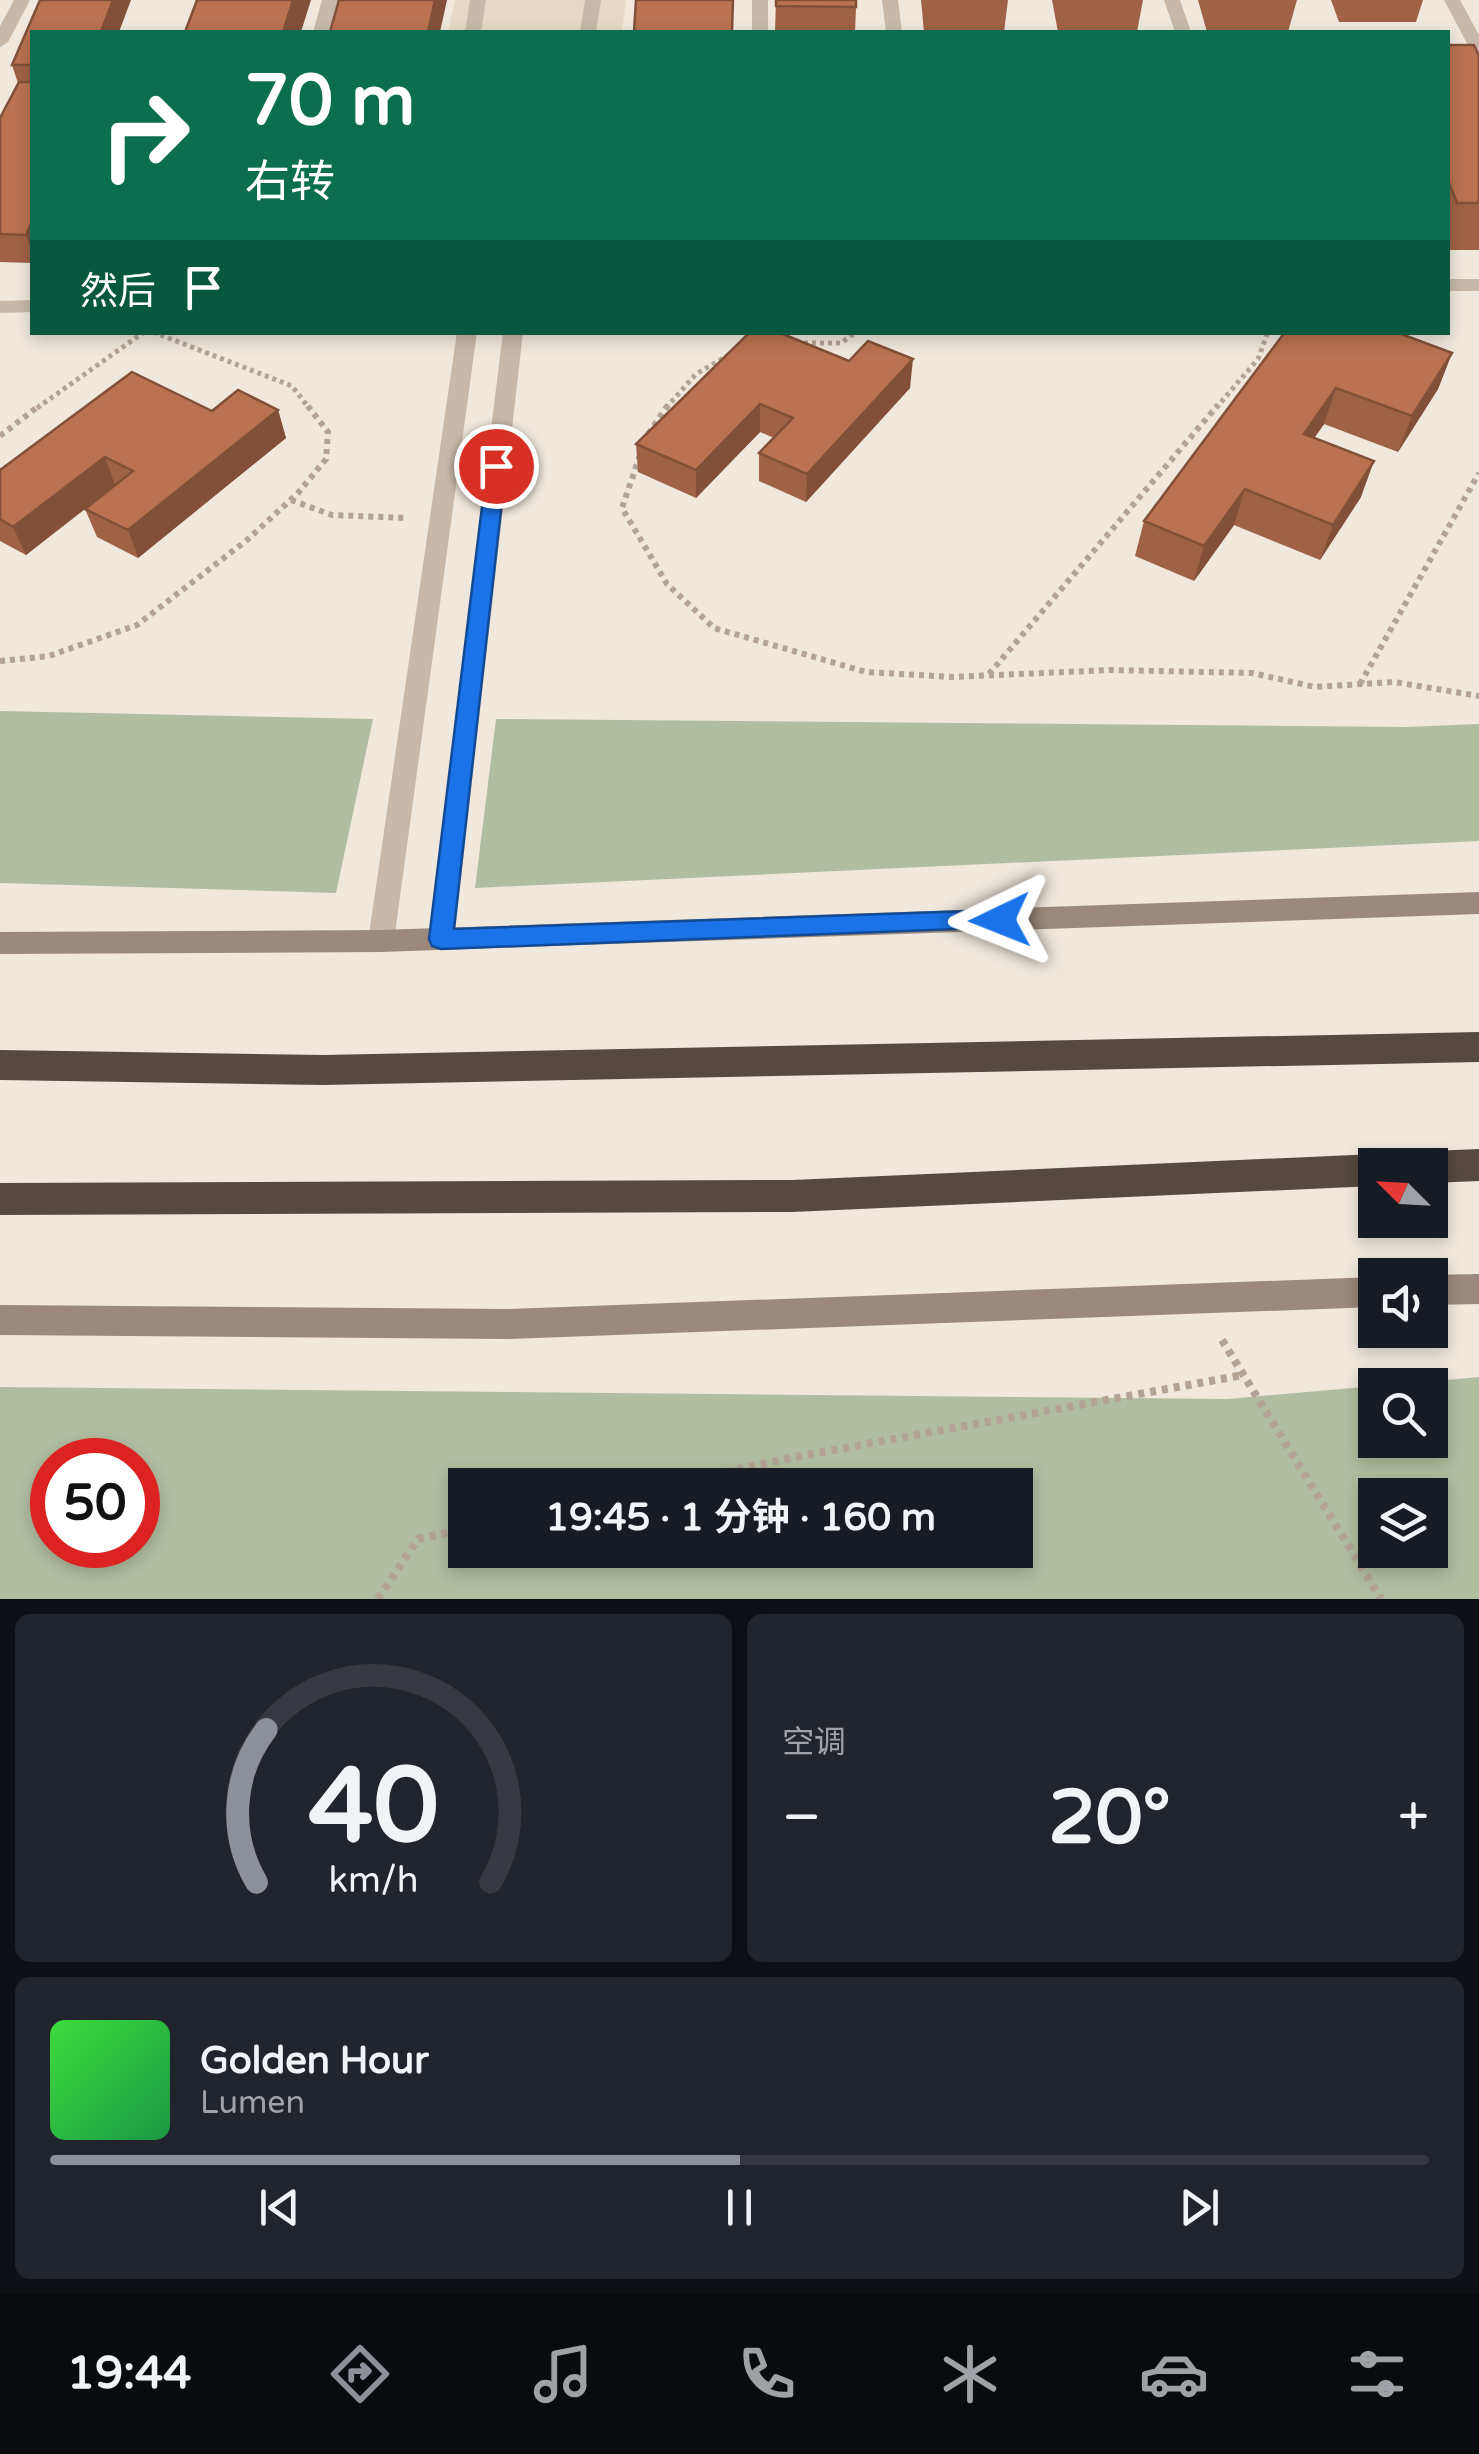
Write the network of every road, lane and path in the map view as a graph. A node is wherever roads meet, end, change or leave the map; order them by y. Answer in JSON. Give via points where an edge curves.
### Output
{"nodes":[{"id":1,"x":22,"y":0,"type":"edge"},
{"id":2,"x":330,"y":0,"type":"edge"},
{"id":3,"x":478,"y":0,"type":"edge"},
{"id":4,"x":592,"y":0,"type":"edge"},
{"id":5,"x":760,"y":0,"type":"edge"},
{"id":6,"x":890,"y":0,"type":"edge"},
{"id":7,"x":1172,"y":0,"type":"edge"},
{"id":8,"x":1452,"y":0,"type":"edge"},
{"id":9,"x":322,"y":30,"type":"edge"},
{"id":10,"x":473,"y":30,"type":"edge"},
{"id":11,"x":588,"y":30,"type":"edge"},
{"id":12,"x":760,"y":30,"type":"edge"},
{"id":13,"x":894,"y":30,"type":"edge"},
{"id":14,"x":1181,"y":30,"type":"edge"},
{"id":15,"x":0,"y":42,"type":"edge"},
{"id":16,"x":1474,"y":52,"type":"edge"},
{"id":17,"x":1450,"y":285,"type":"edge"},
{"id":18,"x":1479,"y":285,"type":"edge"},
{"id":19,"x":30,"y":306,"type":"edge"},
{"id":20,"x":0,"y":307,"type":"edge"},
{"id":21,"x":139,"y":335,"type":"edge"},
{"id":22,"x":162,"y":335,"type":"edge"},
{"id":23,"x":467,"y":335,"type":"edge"},
{"id":24,"x":512,"y":335,"type":"edge"},
{"id":25,"x":852,"y":335,"type":"edge"},
{"id":26,"x":1267,"y":335,"type":"edge"},
{"id":27,"x":781,"y":343,"type":"edge"},
{"id":28,"x":737,"y":352,"type":"edge"},
{"id":29,"x":0,"y":436,"type":"edge"},
{"id":30,"x":1479,"y":473,"type":"edge"},
{"id":31,"x":290,"y":500,"type":"junction"},
{"id":32,"x":441,"y":517,"type":"junction"},
{"id":33,"x":0,"y":661,"type":"edge"},
{"id":34,"x":988,"y":675,"type":"junction"},
{"id":35,"x":1360,"y":684,"type":"junction"},
{"id":36,"x":1479,"y":696,"type":"edge"},
{"id":37,"x":1479,"y":903,"type":"edge"},
{"id":38,"x":441,"y":939,"type":"junction"},
{"id":39,"x":381,"y":941,"type":"junction"},
{"id":40,"x":0,"y":943,"type":"edge"},
{"id":41,"x":1479,"y":1046,"type":"edge"},
{"id":42,"x":0,"y":1065,"type":"edge"},
{"id":43,"x":1479,"y":1165,"type":"edge"},
{"id":44,"x":1448,"y":1166,"type":"edge"},
{"id":45,"x":1358,"y":1171,"type":"edge"},
{"id":46,"x":0,"y":1200,"type":"edge"},
{"id":47,"x":1479,"y":1288,"type":"edge"},
{"id":48,"x":1448,"y":1289,"type":"edge"},
{"id":49,"x":1358,"y":1293,"type":"edge"},
{"id":50,"x":1196,"y":1299,"type":"junction"},
{"id":51,"x":0,"y":1320,"type":"edge"},
{"id":52,"x":1243,"y":1375,"type":"junction"},
{"id":53,"x":744,"y":1468,"type":"edge"},
{"id":54,"x":448,"y":1533,"type":"edge"},
{"id":55,"x":378,"y":1599,"type":"edge"},
{"id":56,"x":1381,"y":1599,"type":"edge"}],
"edges":[{"from":1,"to":15,"type":"street"},
{"from":2,"to":9,"type":"street"},
{"from":3,"to":10,"type":"street"},
{"from":4,"to":11,"type":"street"},
{"from":5,"to":12,"type":"street"},
{"from":6,"to":13,"type":"street"},
{"from":7,"to":14,"type":"street"},
{"from":8,"to":16,"type":"street"},
{"from":17,"to":18,"type":"street"},
{"from":19,"to":20,"type":"street"},
{"from":21,"to":29,"type":"path"},
{"from":22,"to":31,"type":"path","via":[[292,386],[328,432],[326,459]]},
{"from":23,"to":32,"type":"street"},
{"from":24,"to":38,"type":"street"},
{"from":25,"to":27,"type":"path","via":[[841,343]]},
{"from":26,"to":34,"type":"path","via":[[1258,360]]},
{"from":28,"to":34,"type":"path","via":[[722,355],[673,396],[646,438],[622,508],[667,584],[714,628],[791,652],[866,672]]},
{"from":30,"to":35,"type":"path"},
{"from":31,"to":32,"type":"path","via":[[332,515]]},
{"from":31,"to":33,"type":"path","via":[[137,626],[49,656]]},
{"from":32,"to":39,"type":"street"},
{"from":34,"to":35,"type":"path","via":[[1234,672],[1315,687]]},
{"from":35,"to":36,"type":"path","via":[[1394,682]]},
{"from":37,"to":38,"type":"main road"},
{"from":38,"to":39,"type":"main road"},
{"from":39,"to":40,"type":"main road"},
{"from":41,"to":42,"type":"highway","via":[[323,1070]]},
{"from":43,"to":44,"type":"highway"},
{"from":45,"to":46,"type":"highway","via":[[792,1196]]},
{"from":47,"to":48,"type":"main road"},
{"from":49,"to":50,"type":"main road"},
{"from":50,"to":51,"type":"main road","via":[[509,1324]]},
{"from":50,"to":52,"type":"path"},
{"from":52,"to":53,"type":"path"},
{"from":52,"to":56,"type":"path"},
{"from":54,"to":55,"type":"path","via":[[418,1539]]}]}
